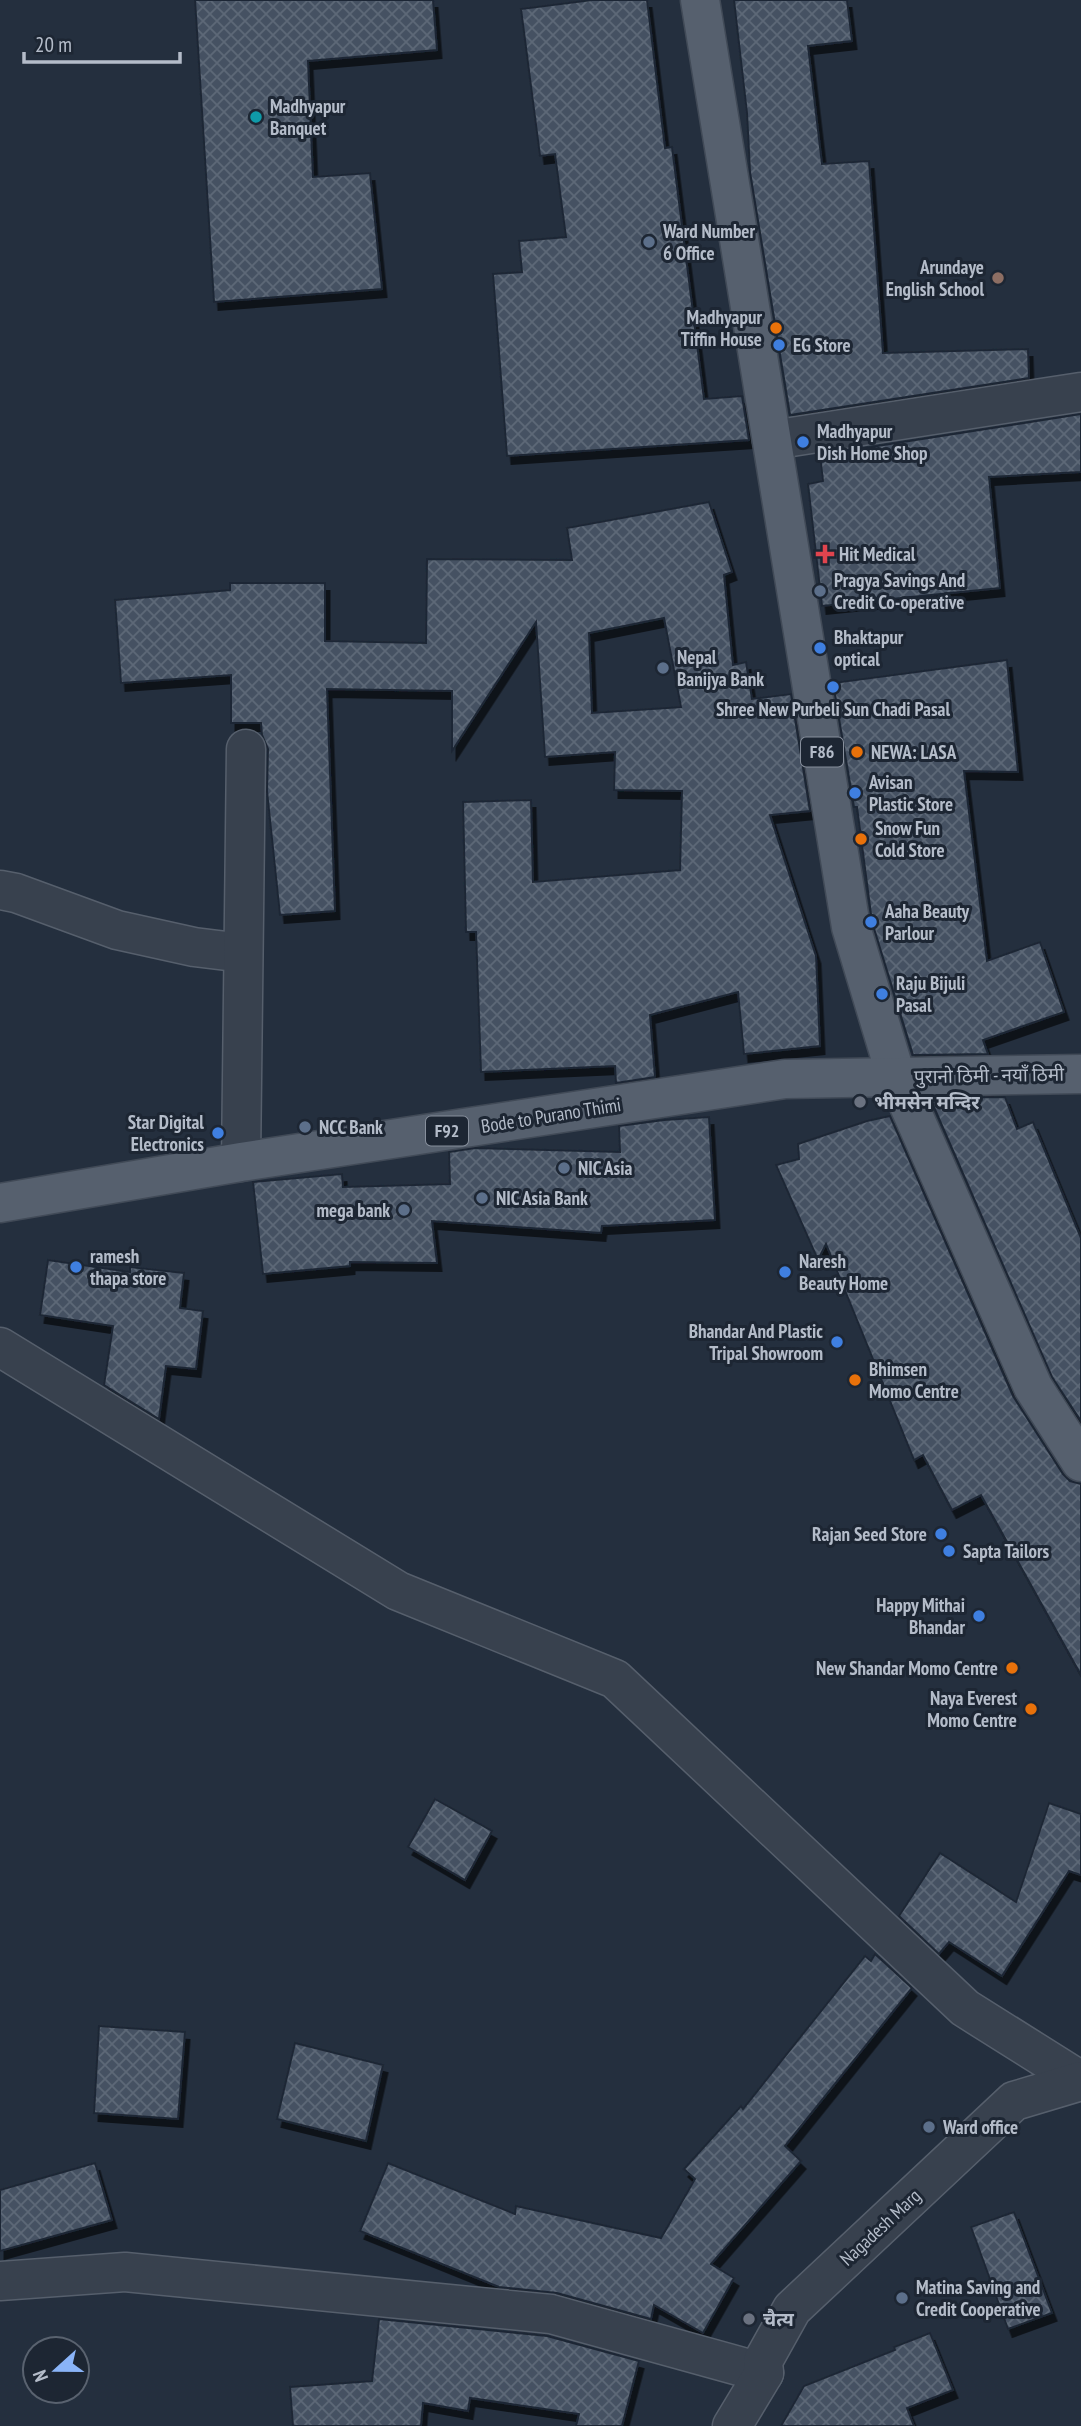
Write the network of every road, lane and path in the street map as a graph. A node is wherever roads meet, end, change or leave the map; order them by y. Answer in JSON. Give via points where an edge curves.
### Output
{"nodes":[{"id":1,"x":700,"y":0,"type":"edge"},
{"id":2,"x":1081,"y":392,"type":"edge"},
{"id":3,"x":772,"y":440,"type":"junction"},
{"id":4,"x":246,"y":749,"type":"dead end"},
{"id":5,"x":0,"y":890,"type":"edge"},
{"id":6,"x":243,"y":953,"type":"junction"},
{"id":7,"x":1081,"y":1074,"type":"edge"},
{"id":8,"x":896,"y":1076,"type":"junction"},
{"id":9,"x":241,"y":1162,"type":"junction"},
{"id":10,"x":0,"y":1203,"type":"edge"},
{"id":11,"x":0,"y":1346,"type":"edge"},
{"id":12,"x":1081,"y":1462,"type":"edge"},
{"id":13,"x":1081,"y":2081,"type":"edge"},
{"id":14,"x":0,"y":2281,"type":"edge"},
{"id":15,"x":764,"y":2373,"type":"junction"},
{"id":16,"x":732,"y":2426,"type":"edge"}],
"edges":[{"from":1,"to":3,"type":"main road","number":"F86"},
{"from":2,"to":3,"type":"street"},
{"from":3,"to":8,"type":"main road","number":"F86","via":[[851,926]]},
{"from":4,"to":6,"type":"street"},
{"from":5,"to":6,"type":"street","via":[[117,930]]},
{"from":6,"to":9,"type":"street"},
{"from":7,"to":8,"type":"main road","name":"पुरानो ठिमी - नयाँ ठिमी","number":"F92"},
{"from":8,"to":9,"type":"main road","name":"Bode to Purano Thimi","number":"F92","via":[[785,1079]]},
{"from":8,"to":12,"type":"main road","number":"F86","via":[[1033,1387]]},
{"from":9,"to":10,"type":"main road","name":"Bode to Purano Thimi","number":"F92"},
{"from":11,"to":13,"type":"street","via":[[398,1591],[615,1679],[965,2008]]},
{"from":13,"to":15,"type":"street","name":"Nagadesh Marg","via":[[1014,2101],[792,2309],[763,2361]]},
{"from":14,"to":15,"type":"street","via":[[125,2273],[551,2315]]},
{"from":15,"to":16,"type":"street","name":"Nagadesh Marg"}]}
